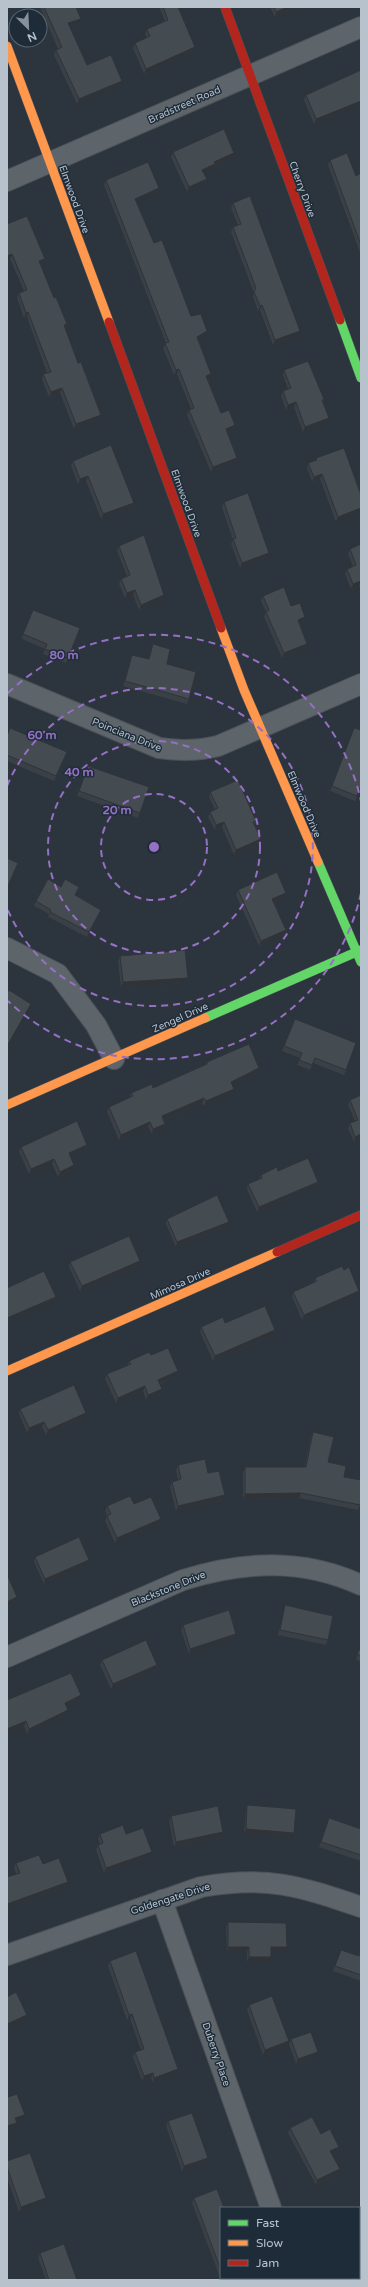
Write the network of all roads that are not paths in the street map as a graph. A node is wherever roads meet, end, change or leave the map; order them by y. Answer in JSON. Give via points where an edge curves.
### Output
{"nodes":[{"id":1,"x":225,"y":7,"type":"edge"},
{"id":2,"x":361,"y":27,"type":"edge"},
{"id":3,"x":7,"y":46,"type":"edge"},
{"id":4,"x":250,"y":75,"type":"junction"},
{"id":5,"x":50,"y":162,"type":"junction"},
{"id":6,"x":7,"y":181,"type":"edge"},
{"id":7,"x":361,"y":378,"type":"edge"},
{"id":8,"x":7,"y":684,"type":"edge"},
{"id":9,"x":361,"y":684,"type":"edge"},
{"id":10,"x":260,"y":729,"type":"junction"},
{"id":11,"x":7,"y":948,"type":"edge"},
{"id":12,"x":359,"y":951,"type":"edge"},
{"id":13,"x":361,"y":962,"type":"edge"},
{"id":14,"x":114,"y":1058,"type":"junction"},
{"id":15,"x":7,"y":1105,"type":"edge"},
{"id":16,"x":361,"y":1215,"type":"edge"},
{"id":17,"x":7,"y":1370,"type":"edge"},
{"id":18,"x":361,"y":1585,"type":"edge"},
{"id":19,"x":7,"y":1657,"type":"edge"},
{"id":20,"x":162,"y":1900,"type":"junction"},
{"id":21,"x":361,"y":1907,"type":"edge"},
{"id":22,"x":7,"y":1955,"type":"edge"},
{"id":23,"x":271,"y":2207,"type":"edge"}],
"edges":[{"from":1,"to":4,"type":"street","name":"Cherry Drive"},
{"from":2,"to":4,"type":"street","name":"Bradstreet Road"},
{"from":3,"to":5,"type":"street","name":"Elmwood Drive"},
{"from":4,"to":5,"type":"street","name":"Bradstreet Road"},
{"from":4,"to":7,"type":"street","name":"Cherry Drive"},
{"from":5,"to":6,"type":"street","name":"Bradstreet Road"},
{"from":5,"to":10,"type":"street","name":"Elmwood Drive"},
{"from":8,"to":10,"type":"street","name":"Poinciana Drive","via":[[160,748],[179,751],[199,750],[218,746]]},
{"from":9,"to":10,"type":"street","name":"Poinciana Drive"},
{"from":10,"to":12,"type":"street","name":"Elmwood Drive"},
{"from":11,"to":14,"type":"street","via":[[58,974],[96,1025]]},
{"from":12,"to":13,"type":"street","name":"Elmwood Drive"},
{"from":12,"to":14,"type":"street","name":"Zengel Drive"},
{"from":14,"to":15,"type":"street","name":"Zengel Drive"},
{"from":16,"to":17,"type":"street","name":"Mimosa Drive"},
{"from":18,"to":19,"type":"street","name":"Blackstone Drive","via":[[323,1572],[293,1566],[248,1566],[209,1572],[183,1580]]},
{"from":20,"to":21,"type":"street","name":"Goldengate Drive","via":[[201,1886],[231,1881],[266,1881],[299,1886]]},
{"from":20,"to":22,"type":"street","name":"Goldengate Drive"},
{"from":20,"to":23,"type":"street","name":"Duberry Place"}]}
